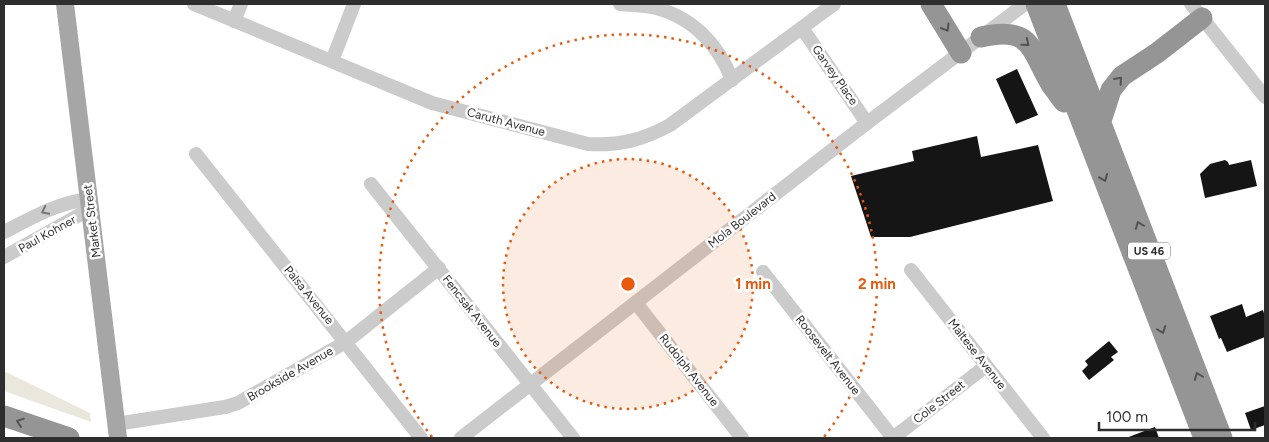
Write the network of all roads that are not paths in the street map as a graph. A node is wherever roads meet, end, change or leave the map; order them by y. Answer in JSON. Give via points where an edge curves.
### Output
{"nodes":[{"id":1,"x":65,"y":4,"type":"edge"},
{"id":2,"x":194,"y":4,"type":"edge"},
{"id":3,"x":241,"y":4,"type":"edge"},
{"id":4,"x":354,"y":4,"type":"edge"},
{"id":5,"x":620,"y":4,"type":"edge"},
{"id":6,"x":834,"y":4,"type":"edge"},
{"id":7,"x":931,"y":4,"type":"edge"},
{"id":8,"x":1025,"y":4,"type":"edge"},
{"id":9,"x":1036,"y":4,"type":"edge"},
{"id":10,"x":1055,"y":4,"type":"edge"},
{"id":11,"x":1197,"y":11,"type":"edge"},
{"id":12,"x":234,"y":20,"type":"junction"},
{"id":13,"x":802,"y":28,"type":"junction"},
{"id":14,"x":981,"y":37,"type":"junction"},
{"id":15,"x":961,"y":53,"type":"junction"},
{"id":16,"x":332,"y":61,"type":"junction"},
{"id":17,"x":732,"y":80,"type":"junction"},
{"id":18,"x":1265,"y":97,"type":"edge"},
{"id":19,"x":867,"y":123,"type":"junction"},
{"id":20,"x":1093,"y":128,"type":"junction"},
{"id":21,"x":196,"y":154,"type":"dead end"},
{"id":22,"x":371,"y":184,"type":"dead end"},
{"id":23,"x":90,"y":204,"type":"junction"},
{"id":24,"x":4,"y":232,"type":"edge"},
{"id":25,"x":4,"y":257,"type":"edge"},
{"id":26,"x":438,"y":268,"type":"junction"},
{"id":27,"x":911,"y":270,"type":"dead end"},
{"id":28,"x":763,"y":272,"type":"dead end"},
{"id":29,"x":636,"y":303,"type":"junction"},
{"id":30,"x":346,"y":342,"type":"junction"},
{"id":31,"x":986,"y":366,"type":"junction"},
{"id":32,"x":531,"y":384,"type":"junction"},
{"id":33,"x":4,"y":416,"type":"edge"},
{"id":34,"x":117,"y":431,"type":"edge"},
{"id":35,"x":69,"y":438,"type":"edge"},
{"id":36,"x":421,"y":438,"type":"edge"},
{"id":37,"x":461,"y":438,"type":"edge"},
{"id":38,"x":573,"y":438,"type":"edge"},
{"id":39,"x":742,"y":438,"type":"edge"},
{"id":40,"x":893,"y":438,"type":"edge"},
{"id":41,"x":1043,"y":438,"type":"edge"},
{"id":42,"x":1204,"y":438,"type":"edge"},
{"id":43,"x":1222,"y":438,"type":"edge"}],
"edges":[{"from":1,"to":23,"type":"main road","name":"Market Street"},
{"from":2,"to":12,"type":"street","name":"Caruth Avenue"},
{"from":3,"to":12,"type":"street"},
{"from":4,"to":16,"type":"street"},
{"from":5,"to":17,"type":"street","via":[[650,7],[683,19],[710,41]]},
{"from":6,"to":13,"type":"street","name":"Caruth Avenue"},
{"from":7,"to":15,"type":"highway","one_way":true},
{"from":8,"to":14,"type":"street","name":"Mola Boulevard"},
{"from":9,"to":20,"type":"highway","number":"US 46"},
{"from":10,"to":20,"type":"highway","number":"US 46"},
{"from":11,"to":18,"type":"street"},
{"from":20,"to":11,"type":"highway","one_way":true,"via":[[1111,90],[1122,76],[1157,53]]},
{"from":12,"to":16,"type":"street","name":"Caruth Avenue"},
{"from":13,"to":17,"type":"street","name":"Caruth Avenue"},
{"from":13,"to":19,"type":"street","name":"Garvey Place"},
{"from":14,"to":15,"type":"street","name":"Mola Boulevard"},
{"from":14,"to":20,"type":"highway","one_way":true,"via":[[998,33],[1018,36],[1032,46],[1052,86]]},
{"from":15,"to":19,"type":"street","name":"Mola Boulevard"},
{"from":16,"to":17,"type":"street","name":"Caruth Avenue","via":[[432,102],[588,144],[604,145],[640,140],[655,134]]},
{"from":19,"to":29,"type":"street","name":"Mola Boulevard"},
{"from":20,"to":42,"type":"highway","number":"US 46","one_way":true},
{"from":43,"to":20,"type":"highway","number":"US 46","one_way":true},
{"from":21,"to":30,"type":"street","name":"Palsa Avenue"},
{"from":22,"to":26,"type":"street","name":"Fencsak Avenue"},
{"from":23,"to":24,"type":"street","name":"Paul Kohner","one_way":true,"via":[[72,201],[54,206]]},
{"from":23,"to":25,"type":"street","name":"Paul Kohner"},
{"from":23,"to":34,"type":"main road","name":"Market Street"},
{"from":26,"to":30,"type":"street","name":"Brookside Avenue"},
{"from":26,"to":32,"type":"street","name":"Fencsak Avenue"},
{"from":27,"to":31,"type":"street","name":"Maltese Avenue"},
{"from":28,"to":40,"type":"street","name":"Roosevelt Avenue"},
{"from":29,"to":32,"type":"street","name":"Mola Boulevard"},
{"from":29,"to":39,"type":"street","name":"Rudolph Avenue"},
{"from":30,"to":34,"type":"street","name":"Brookside Avenue","via":[[238,403]]},
{"from":30,"to":36,"type":"street","name":"Palsa Avenue"},
{"from":31,"to":40,"type":"street","name":"Cole Street"},
{"from":31,"to":41,"type":"street","name":"Maltese Avenue"},
{"from":32,"to":37,"type":"street","name":"Mola Boulevard"},
{"from":32,"to":38,"type":"street","name":"Fencsak Avenue"},
{"from":35,"to":33,"type":"highway","one_way":true}]}
